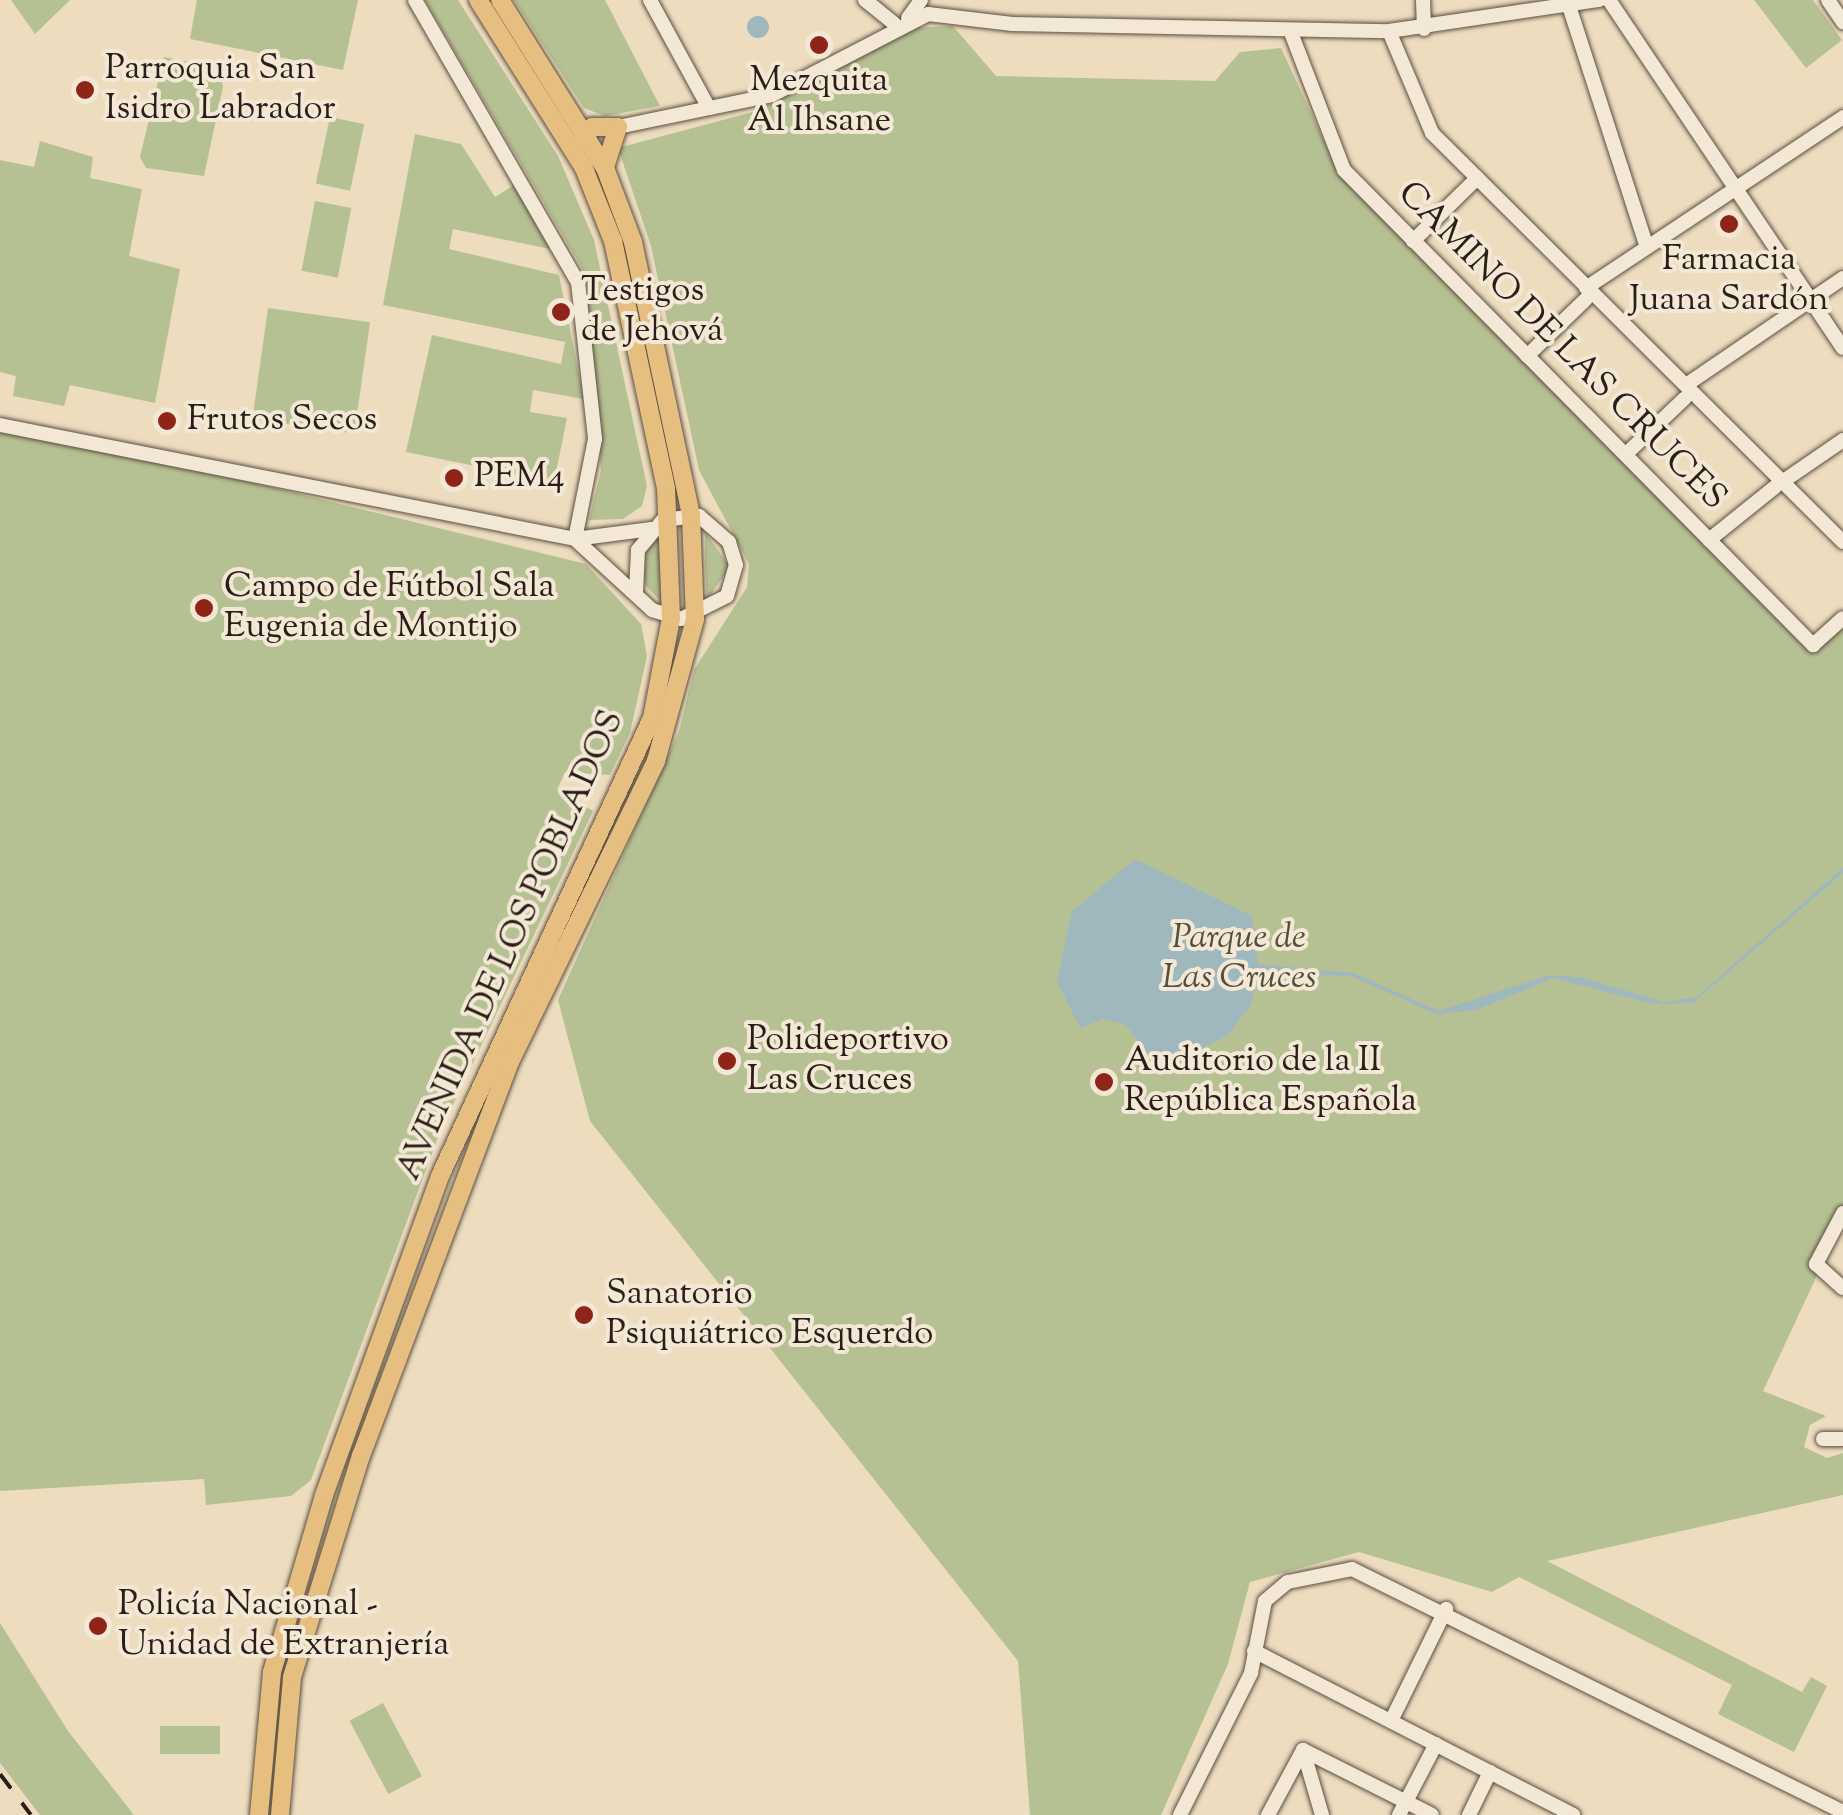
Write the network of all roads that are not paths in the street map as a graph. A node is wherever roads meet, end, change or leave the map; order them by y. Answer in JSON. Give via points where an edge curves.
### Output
{"nodes":[{"id":1,"x":415,"y":0,"type":"edge"},
{"id":2,"x":478,"y":0,"type":"edge"},
{"id":3,"x":500,"y":0,"type":"edge"},
{"id":4,"x":650,"y":0,"type":"edge"},
{"id":5,"x":864,"y":0,"type":"edge"},
{"id":6,"x":921,"y":0,"type":"edge"},
{"id":7,"x":1423,"y":0,"type":"edge"},
{"id":8,"x":1600,"y":0,"type":"edge"},
{"id":9,"x":1609,"y":0,"type":"edge"},
{"id":10,"x":1828,"y":0,"type":"edge"},
{"id":11,"x":949,"y":6,"type":"edge"},
{"id":12,"x":1569,"y":6,"type":"junction"},
{"id":13,"x":902,"y":22,"type":"junction"},
{"id":14,"x":1843,"y":22,"type":"edge"},
{"id":15,"x":1424,"y":29,"type":"junction"},
{"id":16,"x":1290,"y":30,"type":"junction"},
{"id":17,"x":1389,"y":31,"type":"junction"},
{"id":18,"x":709,"y":108,"type":"junction"},
{"id":19,"x":1843,"y":117,"type":"edge"},
{"id":20,"x":618,"y":127,"type":"junction"},
{"id":21,"x":585,"y":133,"type":"junction"},
{"id":22,"x":584,"y":168,"type":"junction"},
{"id":23,"x":605,"y":168,"type":"junction"},
{"id":24,"x":1477,"y":178,"type":"junction"},
{"id":25,"x":1736,"y":186,"type":"junction"},
{"id":26,"x":1412,"y":241,"type":"junction"},
{"id":27,"x":1645,"y":242,"type":"dead end"},
{"id":28,"x":1843,"y":278,"type":"edge"},
{"id":29,"x":1586,"y":294,"type":"junction"},
{"id":30,"x":1811,"y":298,"type":"junction"},
{"id":31,"x":1843,"y":348,"type":"edge"},
{"id":32,"x":1527,"y":356,"type":"junction"},
{"id":33,"x":1685,"y":392,"type":"junction"},
{"id":34,"x":0,"y":424,"type":"edge"},
{"id":35,"x":1843,"y":440,"type":"edge"},
{"id":36,"x":1626,"y":454,"type":"junction"},
{"id":37,"x":1778,"y":484,"type":"junction"},
{"id":38,"x":691,"y":514,"type":"junction"},
{"id":39,"x":670,"y":517,"type":"junction"},
{"id":40,"x":651,"y":528,"type":"junction"},
{"id":41,"x":576,"y":539,"type":"junction"},
{"id":42,"x":1709,"y":540,"type":"junction"},
{"id":43,"x":1843,"y":542,"type":"edge"},
{"id":44,"x":636,"y":593,"type":"junction"},
{"id":45,"x":671,"y":618,"type":"junction"},
{"id":46,"x":1843,"y":618,"type":"edge"},
{"id":47,"x":695,"y":619,"type":"junction"},
{"id":48,"x":1843,"y":1213,"type":"edge"},
{"id":49,"x":1843,"y":1288,"type":"edge"},
{"id":50,"x":1823,"y":1439,"type":"dead end"},
{"id":51,"x":1843,"y":1439,"type":"edge"},
{"id":52,"x":1446,"y":1609,"type":"junction"},
{"id":53,"x":1254,"y":1651,"type":"junction"},
{"id":54,"x":1390,"y":1721,"type":"junction"},
{"id":55,"x":1436,"y":1744,"type":"junction"},
{"id":56,"x":1303,"y":1750,"type":"junction"},
{"id":57,"x":1490,"y":1772,"type":"junction"},
{"id":58,"x":1403,"y":1808,"type":"edge"},
{"id":59,"x":1835,"y":1811,"type":"edge"},
{"id":60,"x":260,"y":1815,"type":"edge"},
{"id":61,"x":280,"y":1815,"type":"edge"},
{"id":62,"x":1180,"y":1815,"type":"edge"},
{"id":63,"x":1268,"y":1815,"type":"edge"},
{"id":64,"x":1322,"y":1815,"type":"edge"},
{"id":65,"x":1432,"y":1815,"type":"edge"},
{"id":66,"x":1469,"y":1815,"type":"edge"},
{"id":67,"x":1574,"y":1815,"type":"edge"}],
"edges":[{"from":1,"to":41,"type":"street","via":[[578,282],[595,440]]},
{"from":2,"to":22,"type":"main road","name":"AVENIDA DE LOS POBLADOS"},
{"from":3,"to":21,"type":"main road","name":"AVENIDA DE LOS POBLADOS"},
{"from":4,"to":18,"type":"street"},
{"from":5,"to":13,"type":"street"},
{"from":6,"to":13,"type":"street"},
{"from":7,"to":15,"type":"street"},
{"from":8,"to":12,"type":"street"},
{"from":9,"to":25,"type":"street"},
{"from":10,"to":14,"type":"street"},
{"from":11,"to":13,"type":"street"},
{"from":11,"to":16,"type":"street","via":[[1012,24]]},
{"from":12,"to":15,"type":"street"},
{"from":12,"to":27,"type":"street"},
{"from":13,"to":18,"type":"street","via":[[772,95]]},
{"from":15,"to":17,"type":"street"},
{"from":16,"to":17,"type":"street"},
{"from":16,"to":26,"type":"street","name":"CAMINO DE LAS CRUCES","via":[[1344,170]]},
{"from":17,"to":24,"type":"street","via":[[1432,133]]},
{"from":18,"to":20,"type":"street"},
{"from":19,"to":25,"type":"street"},
{"from":20,"to":21,"type":"main road"},
{"from":20,"to":23,"type":"main road"},
{"from":21,"to":22,"type":"main road"},
{"from":21,"to":23,"type":"main road","name":"AVENIDA DE LOS POBLADOS"},
{"from":22,"to":39,"type":"main road","name":"AVENIDA DE LOS POBLADOS","via":[[626,291]]},
{"from":23,"to":38,"type":"main road","name":"AVENIDA DE LOS POBLADOS","via":[[633,242]]},
{"from":24,"to":26,"type":"street"},
{"from":24,"to":29,"type":"street"},
{"from":25,"to":29,"type":"street"},
{"from":25,"to":30,"type":"street"},
{"from":26,"to":32,"type":"street","name":"CAMINO DE LAS CRUCES"},
{"from":28,"to":30,"type":"street"},
{"from":29,"to":32,"type":"street"},
{"from":29,"to":33,"type":"street"},
{"from":30,"to":31,"type":"street"},
{"from":30,"to":33,"type":"street"},
{"from":32,"to":36,"type":"street","name":"CAMINO DE LAS CRUCES"},
{"from":33,"to":36,"type":"street"},
{"from":33,"to":37,"type":"street"},
{"from":34,"to":41,"type":"street"},
{"from":35,"to":37,"type":"street"},
{"from":36,"to":42,"type":"street","name":"CAMINO DE LAS CRUCES"},
{"from":37,"to":42,"type":"street"},
{"from":37,"to":43,"type":"street"},
{"from":38,"to":39,"type":"street"},
{"from":38,"to":47,"type":"main road","name":"AVENIDA DE LOS POBLADOS"},
{"from":38,"to":47,"type":"street","via":[[725,536],[736,565],[727,596]]},
{"from":39,"to":40,"type":"street"},
{"from":39,"to":45,"type":"main road","name":"AVENIDA DE LOS POBLADOS"},
{"from":40,"to":41,"type":"street"},
{"from":40,"to":44,"type":"street","via":[[636,556]]},
{"from":41,"to":44,"type":"street"},
{"from":42,"to":46,"type":"street","name":"CAMINO DE LAS CRUCES","via":[[1813,645]]},
{"from":44,"to":45,"type":"street"},
{"from":45,"to":47,"type":"street"},
{"from":45,"to":60,"type":"main road","name":"AVENIDA DE LOS POBLADOS","via":[[652,718],[440,1176],[324,1495],[272,1672]]},
{"from":47,"to":61,"type":"main road","name":"AVENIDA DE LOS POBLADOS","via":[[656,761],[508,1066],[360,1456],[292,1677]]},
{"from":48,"to":49,"type":"street","via":[[1816,1264],[1823,1278]]},
{"from":50,"to":51,"type":"street"},
{"from":52,"to":53,"type":"street","via":[[1352,1569],[1271,1593],[1256,1619]]},
{"from":52,"to":54,"type":"street"},
{"from":52,"to":59,"type":"street"},
{"from":53,"to":54,"type":"street"},
{"from":53,"to":62,"type":"street"},
{"from":54,"to":55,"type":"street"},
{"from":55,"to":57,"type":"street"},
{"from":55,"to":58,"type":"street"},
{"from":56,"to":58,"type":"street"},
{"from":56,"to":63,"type":"street"},
{"from":56,"to":64,"type":"street"},
{"from":57,"to":66,"type":"street"},
{"from":57,"to":67,"type":"street"},
{"from":58,"to":65,"type":"street"}]}
